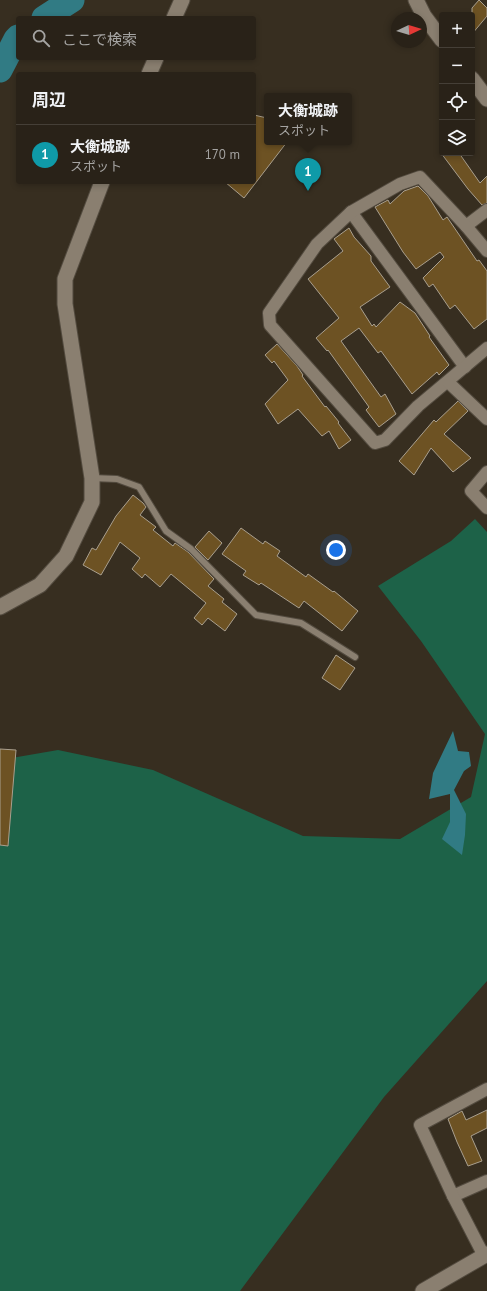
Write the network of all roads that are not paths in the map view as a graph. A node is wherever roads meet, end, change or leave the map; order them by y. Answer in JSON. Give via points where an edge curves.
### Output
{"nodes":[{"id":1,"x":182,"y":0,"type":"edge"},
{"id":2,"x":416,"y":0,"type":"edge"},
{"id":3,"x":175,"y":16,"type":"edge"},
{"id":4,"x":439,"y":36,"type":"edge"},
{"id":5,"x":155,"y":60,"type":"edge"},
{"id":6,"x":150,"y":72,"type":"edge"},
{"id":7,"x":475,"y":83,"type":"edge"},
{"id":8,"x":487,"y":99,"type":"edge"},
{"id":9,"x":101,"y":184,"type":"edge"},
{"id":10,"x":487,"y":210,"type":"edge"},
{"id":11,"x":351,"y":212,"type":"junction"},
{"id":12,"x":466,"y":226,"type":"junction"},
{"id":13,"x":487,"y":251,"type":"edge"},
{"id":14,"x":487,"y":348,"type":"edge"},
{"id":15,"x":465,"y":367,"type":"junction"},
{"id":16,"x":448,"y":382,"type":"junction"},
{"id":17,"x":487,"y":419,"type":"edge"},
{"id":18,"x":487,"y":472,"type":"edge"},
{"id":19,"x":92,"y":478,"type":"junction"},
{"id":20,"x":487,"y":508,"type":"edge"},
{"id":21,"x":0,"y":607,"type":"edge"},
{"id":22,"x":355,"y":657,"type":"dead end"},
{"id":23,"x":487,"y":1089,"type":"edge"},
{"id":24,"x":487,"y":1181,"type":"edge"},
{"id":25,"x":453,"y":1196,"type":"junction"},
{"id":26,"x":485,"y":1255,"type":"edge"},
{"id":27,"x":423,"y":1291,"type":"edge"}],
"edges":[{"from":1,"to":3,"type":"street"},
{"from":2,"to":4,"type":"street"},
{"from":5,"to":6,"type":"street"},
{"from":7,"to":8,"type":"street"},
{"from":9,"to":19,"type":"street","via":[[65,278],[65,304]]},
{"from":10,"to":12,"type":"street"},
{"from":11,"to":12,"type":"street","via":[[400,184],[420,176]]},
{"from":11,"to":15,"type":"street"},
{"from":11,"to":16,"type":"street","via":[[317,244],[269,313],[270,325],[374,443],[385,440],[418,406]]},
{"from":12,"to":13,"type":"street"},
{"from":14,"to":15,"type":"street"},
{"from":15,"to":16,"type":"street"},
{"from":16,"to":17,"type":"street"},
{"from":18,"to":20,"type":"street","via":[[471,491]]},
{"from":19,"to":21,"type":"street","via":[[92,502],[66,556],[40,585]]},
{"from":19,"to":22,"type":"lane","via":[[117,479],[139,487],[166,531],[191,549],[256,616],[301,623]]},
{"from":23,"to":25,"type":"street","via":[[420,1125]]},
{"from":24,"to":25,"type":"street"},
{"from":25,"to":26,"type":"street"},
{"from":26,"to":27,"type":"street"}]}
